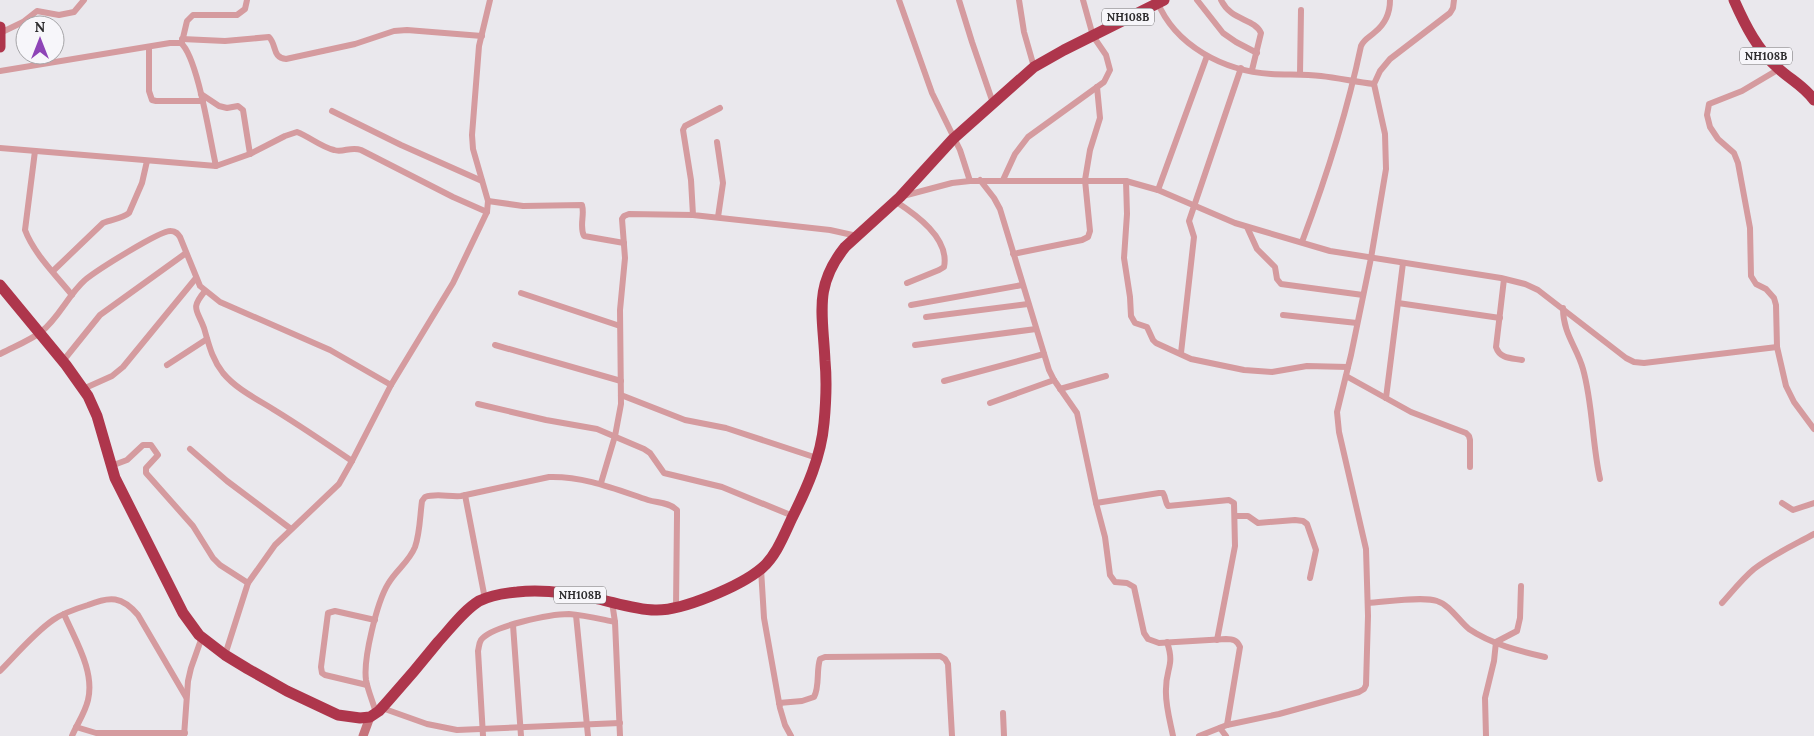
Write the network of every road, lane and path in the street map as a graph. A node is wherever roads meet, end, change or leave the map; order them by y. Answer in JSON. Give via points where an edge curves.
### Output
{"nodes":[{"id":1,"x":84,"y":0,"type":"edge"},
{"id":2,"x":247,"y":0,"type":"edge"},
{"id":3,"x":490,"y":0,"type":"edge"},
{"id":4,"x":899,"y":0,"type":"edge"},
{"id":5,"x":959,"y":0,"type":"edge"},
{"id":6,"x":1019,"y":0,"type":"edge"},
{"id":7,"x":1083,"y":0,"type":"edge"},
{"id":8,"x":1197,"y":0,"type":"edge"},
{"id":9,"x":1221,"y":0,"type":"edge"},
{"id":10,"x":1390,"y":0,"type":"edge"},
{"id":11,"x":1454,"y":0,"type":"edge"},
{"id":12,"x":1734,"y":0,"type":"edge"},
{"id":13,"x":1159,"y":1,"type":"edge"},
{"id":14,"x":1301,"y":10,"type":"dead end"},
{"id":15,"x":0,"y":27,"type":"edge"},
{"id":16,"x":0,"y":33,"type":"edge"},
{"id":17,"x":482,"y":36,"type":"junction"},
{"id":18,"x":1092,"y":36,"type":"junction"},
{"id":19,"x":182,"y":41,"type":"junction"},
{"id":20,"x":0,"y":47,"type":"edge"},
{"id":21,"x":149,"y":47,"type":"junction"},
{"id":22,"x":1257,"y":53,"type":"junction"},
{"id":23,"x":1207,"y":56,"type":"junction"},
{"id":24,"x":1034,"y":67,"type":"junction"},
{"id":25,"x":1241,"y":68,"type":"junction"},
{"id":26,"x":1779,"y":69,"type":"junction"},
{"id":27,"x":1252,"y":70,"type":"junction"},
{"id":28,"x":0,"y":71,"type":"edge"},
{"id":29,"x":1300,"y":74,"type":"junction"},
{"id":30,"x":1353,"y":81,"type":"junction"},
{"id":31,"x":1374,"y":84,"type":"junction"},
{"id":32,"x":1098,"y":86,"type":"junction"},
{"id":33,"x":201,"y":94,"type":"junction"},
{"id":34,"x":1814,"y":100,"type":"edge"},
{"id":35,"x":203,"y":101,"type":"junction"},
{"id":36,"x":993,"y":102,"type":"junction"},
{"id":37,"x":720,"y":108,"type":"dead end"},
{"id":38,"x":332,"y":111,"type":"dead end"},
{"id":39,"x":953,"y":139,"type":"junction"},
{"id":40,"x":717,"y":142,"type":"dead end"},
{"id":41,"x":0,"y":148,"type":"edge"},
{"id":42,"x":35,"y":151,"type":"junction"},
{"id":43,"x":250,"y":154,"type":"junction"},
{"id":44,"x":148,"y":161,"type":"junction"},
{"id":45,"x":216,"y":166,"type":"junction"},
{"id":46,"x":980,"y":180,"type":"junction"},
{"id":47,"x":1003,"y":180,"type":"junction"},
{"id":48,"x":1085,"y":180,"type":"junction"},
{"id":49,"x":482,"y":181,"type":"junction"},
{"id":50,"x":970,"y":181,"type":"junction"},
{"id":51,"x":1126,"y":181,"type":"junction"},
{"id":52,"x":1158,"y":190,"type":"junction"},
{"id":53,"x":898,"y":199,"type":"junction"},
{"id":54,"x":488,"y":201,"type":"junction"},
{"id":55,"x":1193,"y":206,"type":"junction"},
{"id":56,"x":487,"y":212,"type":"junction"},
{"id":57,"x":693,"y":215,"type":"junction"},
{"id":58,"x":718,"y":217,"type":"junction"},
{"id":59,"x":1247,"y":227,"type":"junction"},
{"id":60,"x":857,"y":236,"type":"junction"},
{"id":61,"x":1302,"y":242,"type":"junction"},
{"id":62,"x":624,"y":243,"type":"junction"},
{"id":63,"x":186,"y":253,"type":"junction"},
{"id":64,"x":1013,"y":254,"type":"junction"},
{"id":65,"x":1371,"y":258,"type":"junction"},
{"id":66,"x":1403,"y":263,"type":"junction"},
{"id":67,"x":53,"y":271,"type":"junction"},
{"id":68,"x":196,"y":278,"type":"junction"},
{"id":69,"x":1504,"y":279,"type":"junction"},
{"id":70,"x":907,"y":283,"type":"dead end"},
{"id":71,"x":0,"y":285,"type":"edge"},
{"id":72,"x":1022,"y":285,"type":"junction"},
{"id":73,"x":205,"y":291,"type":"junction"},
{"id":74,"x":521,"y":293,"type":"dead end"},
{"id":75,"x":1363,"y":294,"type":"junction"},
{"id":76,"x":72,"y":295,"type":"junction"},
{"id":77,"x":5,"y":298,"type":"edge"},
{"id":78,"x":1028,"y":304,"type":"junction"},
{"id":79,"x":1398,"y":304,"type":"junction"},
{"id":80,"x":911,"y":305,"type":"dead end"},
{"id":81,"x":1563,"y":308,"type":"junction"},
{"id":82,"x":1283,"y":315,"type":"dead end"},
{"id":83,"x":926,"y":317,"type":"dead end"},
{"id":84,"x":1500,"y":318,"type":"junction"},
{"id":85,"x":1358,"y":323,"type":"junction"},
{"id":86,"x":620,"y":326,"type":"junction"},
{"id":87,"x":1036,"y":329,"type":"junction"},
{"id":88,"x":40,"y":332,"type":"junction"},
{"id":89,"x":207,"y":339,"type":"junction"},
{"id":90,"x":495,"y":345,"type":"dead end"},
{"id":91,"x":915,"y":345,"type":"dead end"},
{"id":92,"x":1777,"y":347,"type":"junction"},
{"id":93,"x":1181,"y":353,"type":"junction"},
{"id":94,"x":0,"y":354,"type":"edge"},
{"id":95,"x":1044,"y":354,"type":"junction"},
{"id":96,"x":1522,"y":360,"type":"dead end"},
{"id":97,"x":63,"y":361,"type":"junction"},
{"id":98,"x":167,"y":366,"type":"dead end"},
{"id":99,"x":1348,"y":367,"type":"junction"},
{"id":100,"x":1106,"y":376,"type":"dead end"},
{"id":101,"x":1346,"y":376,"type":"junction"},
{"id":102,"x":1054,"y":380,"type":"junction"},
{"id":103,"x":621,"y":381,"type":"junction"},
{"id":104,"x":944,"y":381,"type":"dead end"},
{"id":105,"x":391,"y":385,"type":"junction"},
{"id":106,"x":83,"y":389,"type":"junction"},
{"id":107,"x":1060,"y":389,"type":"junction"},
{"id":108,"x":621,"y":395,"type":"junction"},
{"id":109,"x":1386,"y":398,"type":"junction"},
{"id":110,"x":990,"y":403,"type":"dead end"},
{"id":111,"x":478,"y":404,"type":"dead end"},
{"id":112,"x":1814,"y":429,"type":"edge"},
{"id":113,"x":615,"y":436,"type":"junction"},
{"id":114,"x":190,"y":449,"type":"dead end"},
{"id":115,"x":817,"y":458,"type":"junction"},
{"id":116,"x":352,"y":461,"type":"junction"},
{"id":117,"x":111,"y":466,"type":"junction"},
{"id":118,"x":1470,"y":467,"type":"dead end"},
{"id":119,"x":1600,"y":479,"type":"dead end"},
{"id":120,"x":601,"y":483,"type":"junction"},
{"id":121,"x":465,"y":495,"type":"junction"},
{"id":122,"x":1814,"y":502,"type":"edge"},
{"id":123,"x":1096,"y":503,"type":"junction"},
{"id":124,"x":1782,"y":503,"type":"dead end"},
{"id":125,"x":793,"y":516,"type":"junction"},
{"id":126,"x":1236,"y":516,"type":"junction"},
{"id":127,"x":291,"y":529,"type":"junction"},
{"id":128,"x":1814,"y":534,"type":"edge"},
{"id":129,"x":761,"y":568,"type":"junction"},
{"id":130,"x":1310,"y":578,"type":"dead end"},
{"id":131,"x":248,"y":584,"type":"junction"},
{"id":132,"x":1521,"y":586,"type":"dead end"},
{"id":133,"x":485,"y":599,"type":"junction"},
{"id":134,"x":612,"y":602,"type":"junction"},
{"id":135,"x":1368,"y":603,"type":"junction"},
{"id":136,"x":1722,"y":603,"type":"dead end"},
{"id":137,"x":676,"y":608,"type":"junction"},
{"id":138,"x":64,"y":614,"type":"junction"},
{"id":139,"x":576,"y":615,"type":"junction"},
{"id":140,"x":375,"y":620,"type":"junction"},
{"id":141,"x":615,"y":622,"type":"junction"},
{"id":142,"x":512,"y":625,"type":"junction"},
{"id":143,"x":202,"y":637,"type":"junction"},
{"id":144,"x":1217,"y":640,"type":"junction"},
{"id":145,"x":1167,"y":642,"type":"junction"},
{"id":146,"x":1496,"y":642,"type":"junction"},
{"id":147,"x":225,"y":655,"type":"junction"},
{"id":148,"x":1545,"y":656,"type":"dead end"},
{"id":149,"x":0,"y":671,"type":"edge"},
{"id":150,"x":368,"y":685,"type":"junction"},
{"id":151,"x":186,"y":697,"type":"junction"},
{"id":152,"x":779,"y":703,"type":"junction"},
{"id":153,"x":376,"y":712,"type":"junction"},
{"id":154,"x":1003,"y":714,"type":"dead end"},
{"id":155,"x":620,"y":723,"type":"junction"},
{"id":156,"x":587,"y":724,"type":"junction"},
{"id":157,"x":1227,"y":725,"type":"junction"},
{"id":158,"x":76,"y":727,"type":"junction"},
{"id":159,"x":520,"y":728,"type":"junction"},
{"id":160,"x":1220,"y":728,"type":"junction"},
{"id":161,"x":483,"y":733,"type":"edge"},
{"id":162,"x":185,"y":734,"type":"edge"},
{"id":163,"x":72,"y":736,"type":"edge"},
{"id":164,"x":363,"y":736,"type":"edge"},
{"id":165,"x":521,"y":736,"type":"edge"},
{"id":166,"x":588,"y":736,"type":"edge"},
{"id":167,"x":620,"y":736,"type":"edge"},
{"id":168,"x":791,"y":736,"type":"edge"},
{"id":169,"x":952,"y":736,"type":"edge"},
{"id":170,"x":1004,"y":736,"type":"edge"},
{"id":171,"x":1173,"y":736,"type":"edge"},
{"id":172,"x":1199,"y":736,"type":"edge"},
{"id":173,"x":1226,"y":736,"type":"edge"},
{"id":174,"x":1486,"y":736,"type":"edge"}],
"edges":[{"from":1,"to":16,"type":"street","via":[[74,12],[37,11]]},
{"from":2,"to":19,"type":"street","via":[[245,9],[237,15],[193,15],[187,21]]},
{"from":3,"to":17,"type":"street"},
{"from":4,"to":39,"type":"street","via":[[932,93]]},
{"from":5,"to":36,"type":"street"},
{"from":6,"to":24,"type":"street"},
{"from":7,"to":18,"type":"street"},
{"from":8,"to":22,"type":"street","via":[[1223,33]]},
{"from":9,"to":22,"type":"street","via":[[1233,15],[1259,29],[1261,38]]},
{"from":10,"to":30,"type":"street","via":[[1390,10],[1382,25],[1361,46]]},
{"from":11,"to":31,"type":"street","via":[[1450,13],[1390,59]]},
{"from":12,"to":26,"type":"highway","number":"NH108B","via":[[1761,50]]},
{"from":13,"to":18,"type":"highway","number":"NH108B"},
{"from":13,"to":23,"type":"street","via":[[1175,30]]},
{"from":14,"to":29,"type":"street"},
{"from":15,"to":16,"type":"highway"},
{"from":16,"to":20,"type":"highway"},
{"from":17,"to":19,"type":"street","via":[[394,31],[355,44],[286,59],[276,55],[269,37]]},
{"from":17,"to":49,"type":"street","via":[[472,135]]},
{"from":18,"to":24,"type":"highway","number":"NH108B"},
{"from":18,"to":32,"type":"street","via":[[1110,63],[1107,76]]},
{"from":19,"to":21,"type":"street"},
{"from":19,"to":33,"type":"street"},
{"from":21,"to":28,"type":"street"},
{"from":21,"to":35,"type":"street","via":[[152,100]]},
{"from":22,"to":27,"type":"street"},
{"from":23,"to":25,"type":"street"},
{"from":23,"to":52,"type":"street"},
{"from":24,"to":36,"type":"highway","number":"NH108B"},
{"from":25,"to":27,"type":"street"},
{"from":25,"to":55,"type":"street"},
{"from":26,"to":34,"type":"highway","number":"NH108B","via":[[1799,83]]},
{"from":26,"to":92,"type":"street","via":[[1742,91],[1709,104],[1707,109],[1710,127],[1736,158],[1750,228],[1752,276],[1756,284],[1774,298]]},
{"from":27,"to":29,"type":"street"},
{"from":29,"to":30,"type":"street"},
{"from":30,"to":31,"type":"street"},
{"from":30,"to":61,"type":"street","via":[[1326,179]]},
{"from":31,"to":65,"type":"street","via":[[1385,134],[1386,160]]},
{"from":32,"to":47,"type":"street","via":[[1028,137],[1015,154]]},
{"from":32,"to":48,"type":"street","via":[[1100,118]]},
{"from":33,"to":35,"type":"street"},
{"from":33,"to":43,"type":"street","via":[[219,106],[238,106],[243,110]]},
{"from":35,"to":45,"type":"street"},
{"from":36,"to":39,"type":"highway","number":"NH108B"},
{"from":37,"to":57,"type":"street","via":[[682,130],[691,180]]},
{"from":38,"to":49,"type":"street"},
{"from":39,"to":50,"type":"street"},
{"from":39,"to":53,"type":"highway","number":"NH108B"},
{"from":40,"to":58,"type":"street","via":[[723,183]]},
{"from":41,"to":42,"type":"street"},
{"from":42,"to":44,"type":"street"},
{"from":42,"to":67,"type":"street","via":[[25,230]]},
{"from":43,"to":45,"type":"street"},
{"from":43,"to":56,"type":"street","via":[[297,132],[333,150],[361,150]]},
{"from":44,"to":45,"type":"street"},
{"from":44,"to":67,"type":"street","via":[[129,213],[103,223]]},
{"from":46,"to":47,"type":"street"},
{"from":46,"to":50,"type":"street"},
{"from":46,"to":64,"type":"street","via":[[1000,209]]},
{"from":47,"to":48,"type":"street"},
{"from":48,"to":51,"type":"street"},
{"from":48,"to":64,"type":"street","via":[[1090,223],[1088,237]]},
{"from":49,"to":54,"type":"street"},
{"from":50,"to":53,"type":"street"},
{"from":51,"to":52,"type":"street"},
{"from":51,"to":93,"type":"street","via":[[1124,258],[1131,316],[1135,323],[1147,327],[1156,343]]},
{"from":52,"to":55,"type":"street"},
{"from":53,"to":60,"type":"highway","number":"NH108B"},
{"from":53,"to":70,"type":"street","via":[[931,229],[946,260],[939,270]]},
{"from":54,"to":56,"type":"street"},
{"from":54,"to":62,"type":"street","via":[[523,206],[582,205],[584,236]]},
{"from":55,"to":59,"type":"street"},
{"from":55,"to":93,"type":"street","via":[[1189,221],[1194,237]]},
{"from":56,"to":105,"type":"street","via":[[449,291]]},
{"from":57,"to":58,"type":"street"},
{"from":57,"to":62,"type":"street","via":[[624,216]]},
{"from":58,"to":60,"type":"street"},
{"from":59,"to":61,"type":"street"},
{"from":59,"to":75,"type":"street","via":[[1257,249],[1275,267],[1281,284]]},
{"from":60,"to":115,"type":"highway","number":"NH108B","via":[[838,256],[826,277],[823,290],[826,390]]},
{"from":61,"to":65,"type":"street"},
{"from":62,"to":86,"type":"street"},
{"from":63,"to":68,"type":"street"},
{"from":63,"to":76,"type":"street","via":[[176,232],[164,232],[93,274]]},
{"from":63,"to":97,"type":"street","via":[[100,315]]},
{"from":64,"to":72,"type":"street"},
{"from":65,"to":66,"type":"street"},
{"from":65,"to":75,"type":"street"},
{"from":66,"to":69,"type":"street"},
{"from":66,"to":79,"type":"street"},
{"from":67,"to":76,"type":"street"},
{"from":68,"to":73,"type":"street"},
{"from":68,"to":106,"type":"street","via":[[123,366],[112,376]]},
{"from":69,"to":81,"type":"street","via":[[1538,290]]},
{"from":69,"to":84,"type":"street"},
{"from":71,"to":77,"type":"highway"},
{"from":72,"to":78,"type":"street"},
{"from":72,"to":80,"type":"street"},
{"from":73,"to":89,"type":"street","via":[[196,307]]},
{"from":73,"to":105,"type":"street","via":[[220,302],[330,350]]},
{"from":74,"to":86,"type":"street"},
{"from":75,"to":85,"type":"street"},
{"from":76,"to":88,"type":"street","via":[[60,313]]},
{"from":77,"to":88,"type":"highway"},
{"from":78,"to":83,"type":"street"},
{"from":78,"to":87,"type":"street"},
{"from":79,"to":84,"type":"street"},
{"from":79,"to":109,"type":"street"},
{"from":81,"to":92,"type":"street","via":[[1634,362]]},
{"from":81,"to":119,"type":"street","via":[[1566,330],[1584,370]]},
{"from":82,"to":85,"type":"street"},
{"from":84,"to":96,"type":"street","via":[[1498,352],[1502,356]]},
{"from":85,"to":99,"type":"street"},
{"from":86,"to":103,"type":"street"},
{"from":87,"to":91,"type":"street"},
{"from":87,"to":95,"type":"street"},
{"from":88,"to":94,"type":"street"},
{"from":88,"to":97,"type":"highway"},
{"from":89,"to":98,"type":"street"},
{"from":89,"to":116,"type":"street","via":[[214,359],[230,380]]},
{"from":90,"to":103,"type":"street"},
{"from":92,"to":112,"type":"street","via":[[1789,394]]},
{"from":93,"to":99,"type":"street","via":[[1198,361],[1263,372],[1307,366]]},
{"from":95,"to":102,"type":"street"},
{"from":95,"to":104,"type":"street"},
{"from":97,"to":106,"type":"highway"},
{"from":99,"to":101,"type":"street"},
{"from":100,"to":107,"type":"street"},
{"from":101,"to":109,"type":"street"},
{"from":101,"to":135,"type":"street","via":[[1337,412],[1366,549]]},
{"from":102,"to":107,"type":"street"},
{"from":102,"to":110,"type":"street"},
{"from":103,"to":108,"type":"street"},
{"from":105,"to":116,"type":"street"},
{"from":106,"to":117,"type":"highway","via":[[97,416]]},
{"from":107,"to":123,"type":"street","via":[[1077,413]]},
{"from":108,"to":113,"type":"street"},
{"from":108,"to":115,"type":"street","via":[[685,420],[726,428]]},
{"from":109,"to":118,"type":"street","via":[[1469,436]]},
{"from":111,"to":113,"type":"street","via":[[592,428]]},
{"from":113,"to":120,"type":"street"},
{"from":113,"to":125,"type":"street","via":[[650,453],[664,473],[722,487]]},
{"from":114,"to":127,"type":"street"},
{"from":115,"to":125,"type":"highway","number":"NH108B"},
{"from":116,"to":127,"type":"street","via":[[339,484]]},
{"from":117,"to":131,"type":"street","via":[[127,460],[143,445],[151,445],[158,456],[146,468],[146,473],[193,526],[213,558]]},
{"from":117,"to":143,"type":"highway","via":[[118,486],[183,613]]},
{"from":120,"to":121,"type":"street","via":[[549,477]]},
{"from":120,"to":137,"type":"street","via":[[677,510]]},
{"from":121,"to":133,"type":"street"},
{"from":121,"to":140,"type":"street","via":[[430,495],[422,501],[416,544],[410,558],[389,582]]},
{"from":122,"to":124,"type":"street","via":[[1793,510]]},
{"from":123,"to":126,"type":"street","via":[[1159,493],[1165,496],[1168,506],[1229,500],[1235,505]]},
{"from":123,"to":145,"type":"street","via":[[1112,579],[1134,587],[1148,639]]},
{"from":125,"to":129,"type":"highway","number":"NH108B","via":[[775,551]]},
{"from":126,"to":130,"type":"street","via":[[1248,516],[1263,524],[1303,521],[1316,550]]},
{"from":126,"to":144,"type":"street","via":[[1236,546]]},
{"from":127,"to":131,"type":"street"},
{"from":128,"to":136,"type":"street","via":[[1754,569]]},
{"from":129,"to":137,"type":"highway","number":"NH108B","via":[[720,591]]},
{"from":129,"to":152,"type":"street","via":[[763,610]]},
{"from":131,"to":147,"type":"street"},
{"from":132,"to":146,"type":"street","via":[[1517,631]]},
{"from":133,"to":134,"type":"highway","number":"NH108B","via":[[504,593],[540,591]]},
{"from":133,"to":153,"type":"highway","number":"NH108B","via":[[464,613]]},
{"from":134,"to":137,"type":"highway","number":"NH108B","via":[[654,610]]},
{"from":134,"to":141,"type":"street"},
{"from":135,"to":146,"type":"street","via":[[1439,601],[1467,627]]},
{"from":135,"to":157,"type":"street","via":[[1364,689]]},
{"from":138,"to":149,"type":"street","via":[[41,630]]},
{"from":138,"to":151,"type":"street","via":[[106,599],[130,604]]},
{"from":138,"to":158,"type":"street","via":[[88,674],[90,689]]},
{"from":139,"to":141,"type":"street"},
{"from":139,"to":142,"type":"street","via":[[553,615]]},
{"from":139,"to":156,"type":"street"},
{"from":140,"to":150,"type":"street","via":[[366,667]]},
{"from":140,"to":150,"type":"street","via":[[334,611],[328,613],[321,667],[325,675]]},
{"from":141,"to":155,"type":"street"},
{"from":142,"to":159,"type":"street"},
{"from":142,"to":161,"type":"street","via":[[491,633],[480,642]]},
{"from":143,"to":147,"type":"highway"},
{"from":143,"to":151,"type":"street","via":[[191,668]]},
{"from":144,"to":145,"type":"street"},
{"from":144,"to":157,"type":"street","via":[[1233,639],[1240,647]]},
{"from":145,"to":171,"type":"street","via":[[1172,658],[1166,697]]},
{"from":146,"to":148,"type":"street"},
{"from":146,"to":174,"type":"street","via":[[1485,698]]},
{"from":147,"to":153,"type":"highway","via":[[287,691],[338,714],[360,718]]},
{"from":150,"to":153,"type":"street"},
{"from":151,"to":162,"type":"street"},
{"from":152,"to":168,"type":"street"},
{"from":152,"to":169,"type":"street","via":[[814,697],[818,664],[825,657],[940,656],[948,664]]},
{"from":153,"to":161,"type":"street","via":[[444,728]]},
{"from":153,"to":164,"type":"street"},
{"from":154,"to":170,"type":"street"},
{"from":155,"to":156,"type":"street"},
{"from":155,"to":167,"type":"street"},
{"from":156,"to":159,"type":"street"},
{"from":156,"to":166,"type":"street"},
{"from":157,"to":160,"type":"street"},
{"from":158,"to":162,"type":"street","via":[[96,733]]},
{"from":158,"to":163,"type":"street"},
{"from":159,"to":161,"type":"street"},
{"from":159,"to":165,"type":"street"},
{"from":160,"to":172,"type":"street"},
{"from":160,"to":173,"type":"street"}]}
